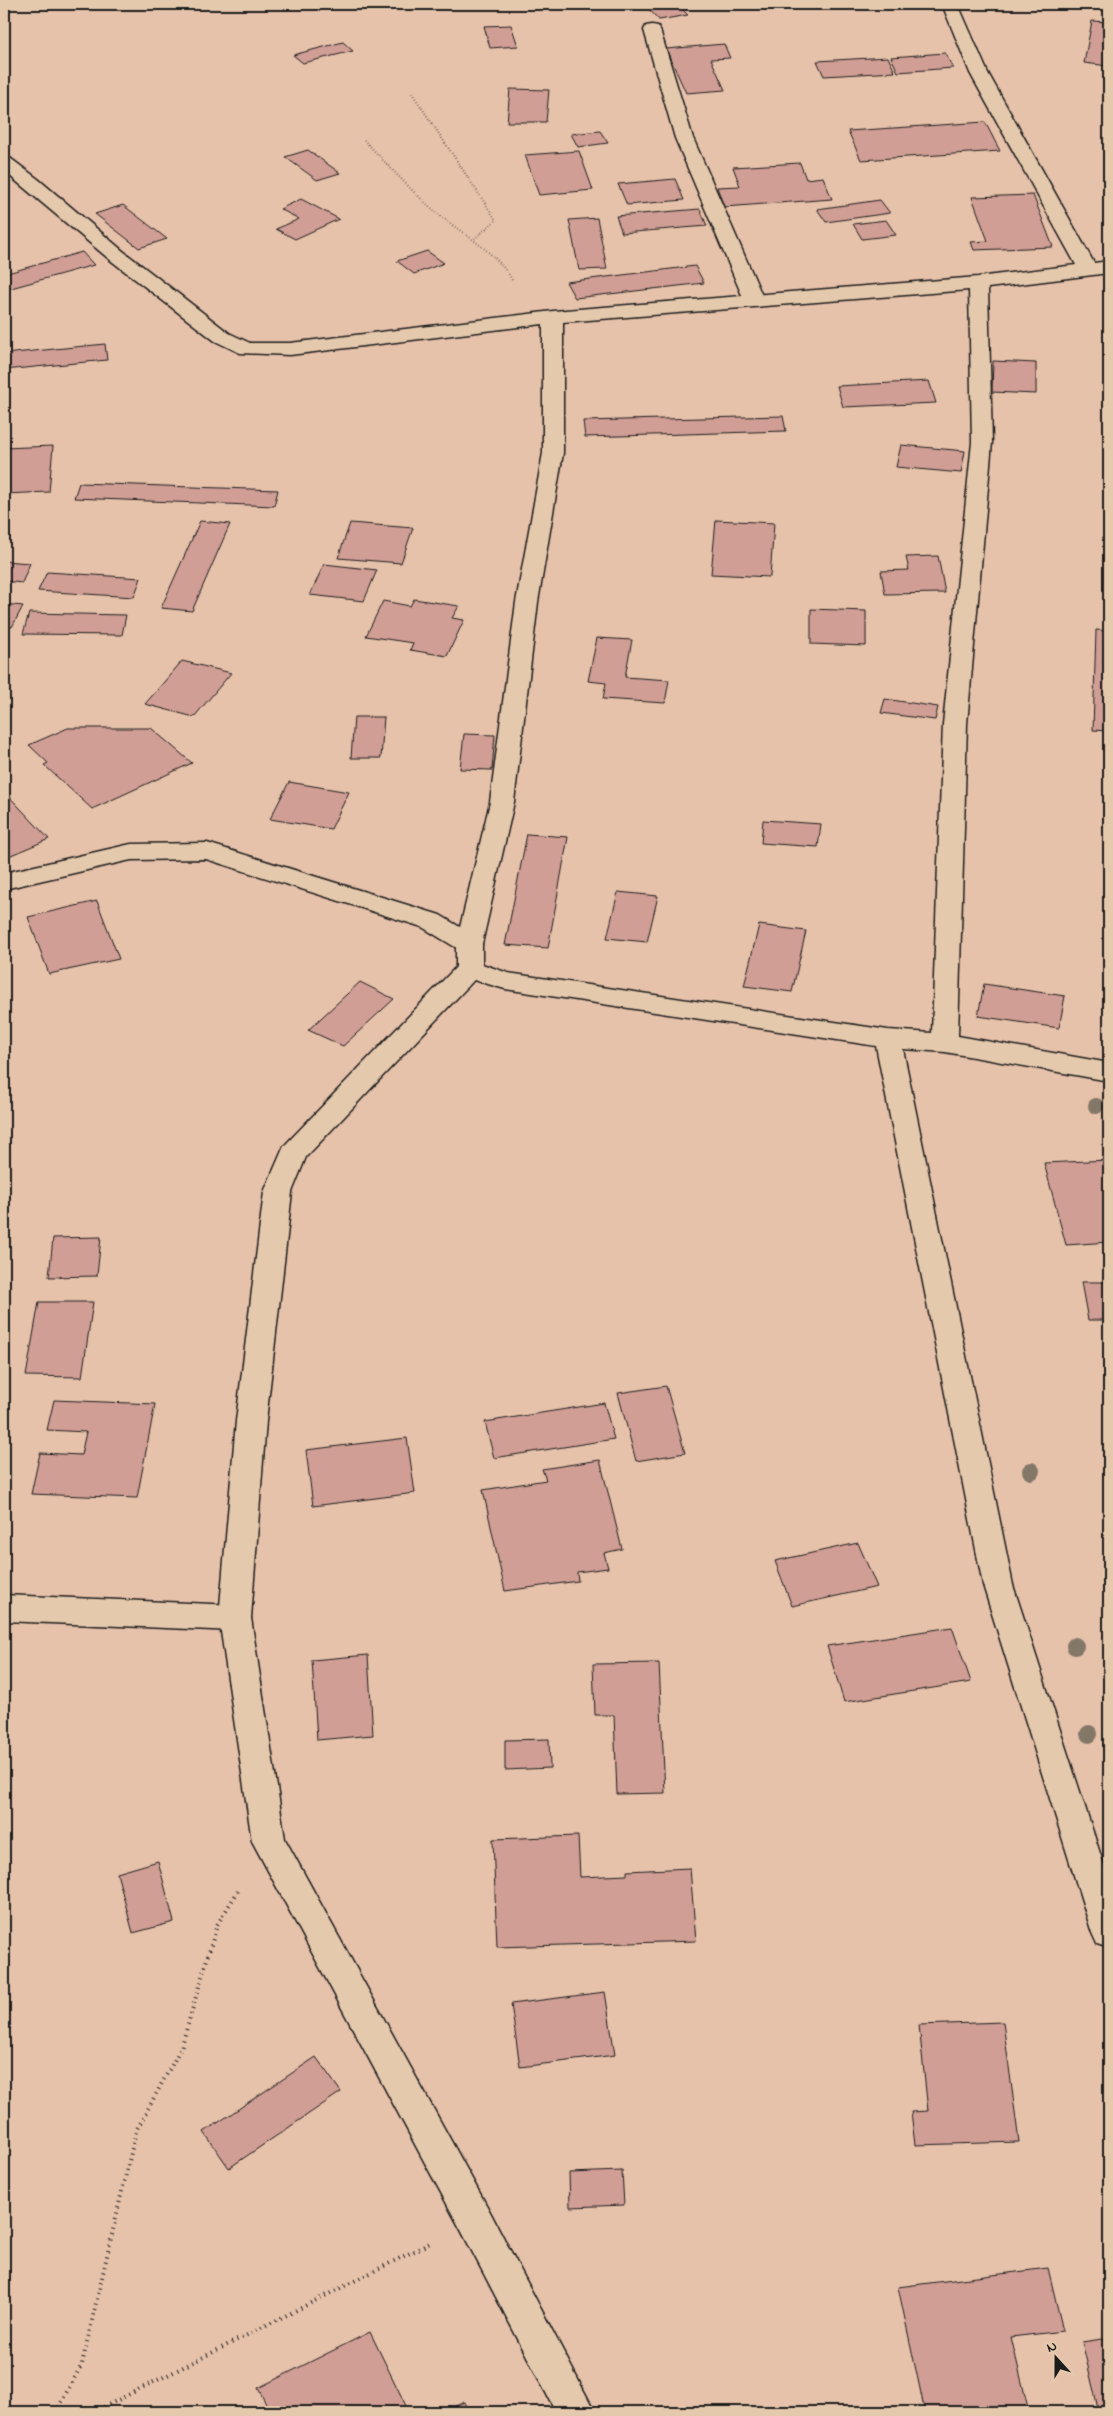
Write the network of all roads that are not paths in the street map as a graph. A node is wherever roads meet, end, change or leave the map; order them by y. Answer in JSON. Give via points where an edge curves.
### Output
{"nodes":[{"id":1,"x":950,"y":4,"type":"edge"},
{"id":2,"x":652,"y":30,"type":"dead end"},
{"id":3,"x":4,"y":162,"type":"edge"},
{"id":4,"x":1109,"y":267,"type":"edge"},
{"id":5,"x":1088,"y":270,"type":"junction"},
{"id":6,"x":978,"y":283,"type":"junction"},
{"id":7,"x":754,"y":300,"type":"junction"},
{"id":8,"x":553,"y":317,"type":"junction"},
{"id":9,"x":4,"y":881,"type":"edge"},
{"id":10,"x":469,"y":956,"type":"junction"},
{"id":11,"x":888,"y":1039,"type":"junction"},
{"id":12,"x":945,"y":1043,"type":"junction"},
{"id":13,"x":1109,"y":1072,"type":"edge"},
{"id":14,"x":4,"y":1608,"type":"edge"},
{"id":15,"x":235,"y":1618,"type":"junction"},
{"id":16,"x":1109,"y":1933,"type":"edge"},
{"id":17,"x":576,"y":2412,"type":"edge"}],
"edges":[{"from":1,"to":5,"type":"street","via":[[979,73]]},
{"from":2,"to":7,"type":"street","via":[[684,138]]},
{"from":3,"to":8,"type":"street","via":[[222,337],[247,348],[290,349]]},
{"from":4,"to":5,"type":"street"},
{"from":5,"to":6,"type":"street"},
{"from":6,"to":7,"type":"street"},
{"from":6,"to":12,"type":"street","via":[[982,442],[955,724]]},
{"from":7,"to":8,"type":"street"},
{"from":8,"to":10,"type":"street","via":[[553,454],[527,602],[502,802]]},
{"from":9,"to":10,"type":"street","via":[[131,852],[207,851],[431,921]]},
{"from":10,"to":11,"type":"street","via":[[506,980]]},
{"from":10,"to":15,"type":"street","via":[[294,1153],[278,1192],[251,1421]]},
{"from":11,"to":12,"type":"street"},
{"from":11,"to":16,"type":"street","via":[[998,1585]]},
{"from":12,"to":13,"type":"street"},
{"from":14,"to":15,"type":"street"},
{"from":15,"to":17,"type":"street","via":[[268,1841]]}]}
